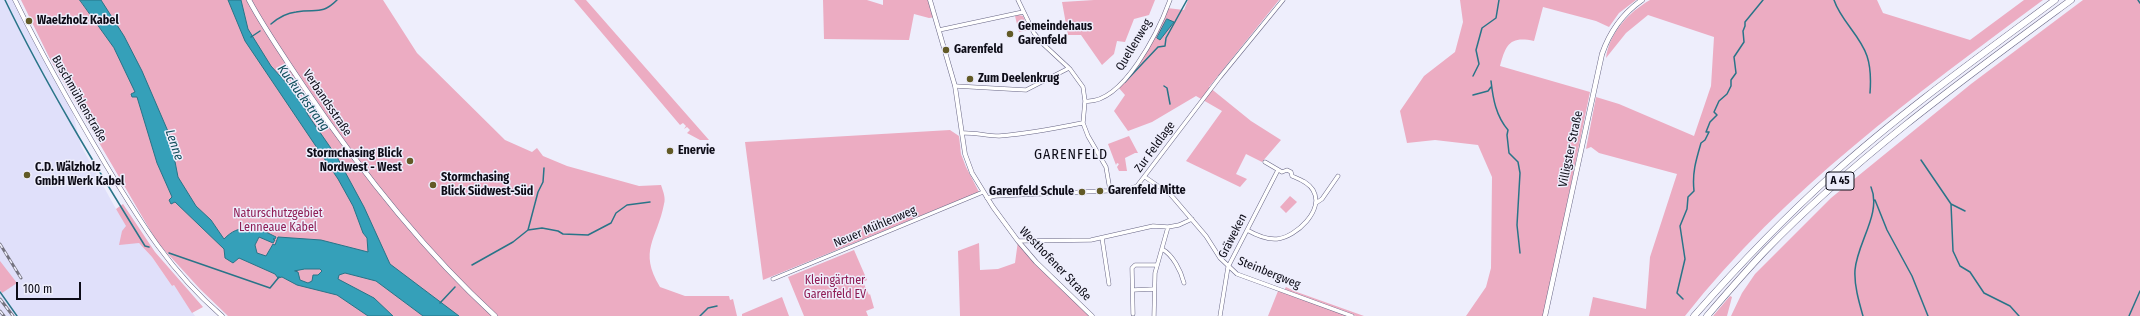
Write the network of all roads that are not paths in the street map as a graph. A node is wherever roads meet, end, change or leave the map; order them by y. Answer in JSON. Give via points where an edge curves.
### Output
{"nodes":[{"id":1,"x":16,"y":0,"type":"edge"},
{"id":2,"x":249,"y":0,"type":"edge"},
{"id":3,"x":930,"y":0,"type":"edge"},
{"id":4,"x":1018,"y":0,"type":"edge"},
{"id":5,"x":1170,"y":0,"type":"edge"},
{"id":6,"x":1283,"y":0,"type":"edge"},
{"id":7,"x":1642,"y":0,"type":"edge"},
{"id":8,"x":2055,"y":0,"type":"edge"},
{"id":9,"x":2071,"y":0,"type":"edge"},
{"id":10,"x":1023,"y":12,"type":"junction"},
{"id":11,"x":939,"y":30,"type":"junction"},
{"id":12,"x":1069,"y":68,"type":"junction"},
{"id":13,"x":955,"y":86,"type":"junction"},
{"id":14,"x":1085,"y":101,"type":"junction"},
{"id":15,"x":1083,"y":124,"type":"junction"},
{"id":16,"x":962,"y":133,"type":"junction"},
{"id":17,"x":1265,"y":162,"type":"dead end"},
{"id":18,"x":1278,"y":170,"type":"junction"},
{"id":19,"x":1338,"y":176,"type":"dead end"},
{"id":20,"x":1145,"y":177,"type":"junction"},
{"id":21,"x":1110,"y":190,"type":"junction"},
{"id":22,"x":983,"y":192,"type":"junction"},
{"id":23,"x":987,"y":198,"type":"junction"},
{"id":24,"x":1316,"y":203,"type":"junction"},
{"id":25,"x":1192,"y":219,"type":"junction"},
{"id":26,"x":1168,"y":228,"type":"junction"},
{"id":27,"x":1247,"y":230,"type":"junction"},
{"id":28,"x":1102,"y":238,"type":"junction"},
{"id":29,"x":1018,"y":241,"type":"junction"},
{"id":30,"x":1162,"y":249,"type":"junction"},
{"id":31,"x":1156,"y":265,"type":"junction"},
{"id":32,"x":1228,"y":267,"type":"junction"},
{"id":33,"x":773,"y":279,"type":"dead end"},
{"id":34,"x":1184,"y":283,"type":"dead end"},
{"id":35,"x":1109,"y":284,"type":"dead end"},
{"id":36,"x":1153,"y":289,"type":"junction"},
{"id":37,"x":1133,"y":290,"type":"junction"},
{"id":38,"x":1133,"y":314,"type":"dead end"},
{"id":39,"x":222,"y":316,"type":"edge"},
{"id":40,"x":496,"y":316,"type":"edge"},
{"id":41,"x":1092,"y":316,"type":"edge"},
{"id":42,"x":1154,"y":316,"type":"edge"},
{"id":43,"x":1220,"y":316,"type":"edge"},
{"id":44,"x":1352,"y":316,"type":"edge"},
{"id":45,"x":1545,"y":316,"type":"edge"},
{"id":46,"x":1694,"y":316,"type":"edge"},
{"id":47,"x":1707,"y":316,"type":"edge"}],
"edges":[{"from":1,"to":39,"type":"street","name":"Buschmühlenstraße","via":[[54,78],[151,239],[180,276]]},
{"from":2,"to":40,"type":"main road","name":"Verbandsstraße","via":[[312,98],[377,189],[435,257]]},
{"from":3,"to":11,"type":"street","name":"Westhofener Straße"},
{"from":4,"to":10,"type":"street"},
{"from":5,"to":14,"type":"street","name":"Quellenweg","via":[[1134,69],[1112,93],[1098,101]]},
{"from":6,"to":20,"type":"street","name":"Zur Feldlage","via":[[1211,88]]},
{"from":7,"to":45,"type":"main road","name":"Villigster Straße","via":[[1628,11],[1614,28],[1602,54]]},
{"from":8,"to":46,"type":"highway","number":"A 45","via":[[1888,127],[1834,173],[1759,244]]},
{"from":9,"to":47,"type":"highway","number":"A 45","via":[[1851,170],[1766,250]]},
{"from":10,"to":11,"type":"street"},
{"from":10,"to":12,"type":"street","via":[[1042,44]]},
{"from":11,"to":13,"type":"street","name":"Westhofener Straße"},
{"from":12,"to":13,"type":"street","via":[[1026,90]]},
{"from":12,"to":14,"type":"street","via":[[1083,87]]},
{"from":13,"to":16,"type":"street","name":"Westhofener Straße"},
{"from":14,"to":15,"type":"street"},
{"from":15,"to":16,"type":"street","via":[[1028,134],[987,136]]},
{"from":15,"to":21,"type":"street","via":[[1106,167]]},
{"from":16,"to":22,"type":"street","name":"Westhofener Straße","via":[[968,165]]},
{"from":17,"to":18,"type":"street"},
{"from":18,"to":24,"type":"street","via":[[1291,172],[1292,176],[1304,181],[1313,190]]},
{"from":18,"to":27,"type":"street","name":"Gräweken"},
{"from":19,"to":24,"type":"street","via":[[1322,199]]},
{"from":20,"to":21,"type":"street","name":"Zur Feldlage","via":[[1134,188]]},
{"from":20,"to":25,"type":"street","name":"Steinbergweg","via":[[1171,194]]},
{"from":21,"to":23,"type":"street","name":"Zur Feldlage"},
{"from":22,"to":23,"type":"street","name":"Westhofener Straße"},
{"from":22,"to":33,"type":"street","name":"Neuer Mühlenweg"},
{"from":23,"to":29,"type":"street","name":"Westhofener Straße"},
{"from":24,"to":27,"type":"street","via":[[1311,216],[1304,224],[1278,239]]},
{"from":25,"to":26,"type":"street"},
{"from":25,"to":32,"type":"street","name":"Steinbergweg"},
{"from":26,"to":28,"type":"street","via":[[1152,226]]},
{"from":26,"to":30,"type":"street"},
{"from":27,"to":32,"type":"street","name":"Gräweken"},
{"from":28,"to":29,"type":"street"},
{"from":28,"to":35,"type":"street"},
{"from":29,"to":41,"type":"street","name":"Westhofener Straße"},
{"from":30,"to":31,"type":"street"},
{"from":30,"to":34,"type":"street","via":[[1170,255]]},
{"from":31,"to":36,"type":"street"},
{"from":31,"to":37,"type":"street","via":[[1134,266]]},
{"from":32,"to":43,"type":"street","name":"Gräweken"},
{"from":32,"to":44,"type":"street","name":"Steinbergweg","via":[[1237,274]]},
{"from":36,"to":37,"type":"street"},
{"from":36,"to":42,"type":"street"},
{"from":37,"to":38,"type":"street"}]}
